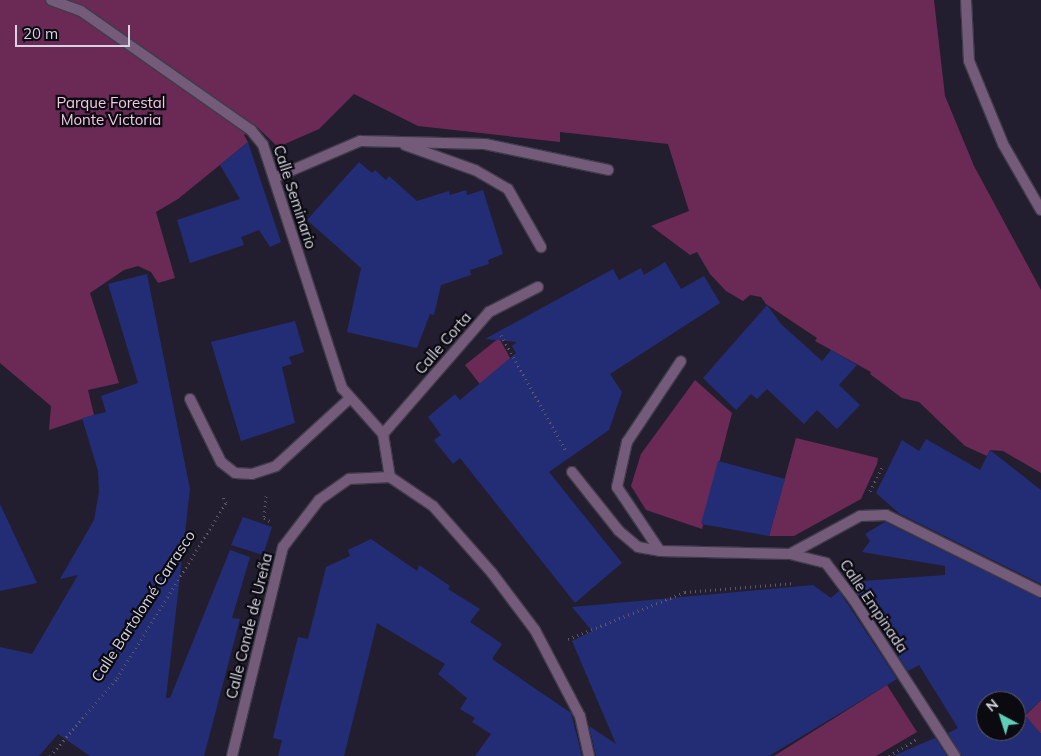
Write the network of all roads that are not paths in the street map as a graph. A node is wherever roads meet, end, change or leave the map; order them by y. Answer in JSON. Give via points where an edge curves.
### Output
{"nodes":[{"id":1,"x":51,"y":0,"type":"edge"},
{"id":2,"x":966,"y":0,"type":"edge"},
{"id":3,"x":396,"y":142,"type":"junction"},
{"id":4,"x":608,"y":170,"type":"dead end"},
{"id":5,"x":274,"y":178,"type":"junction"},
{"id":6,"x":1041,"y":210,"type":"edge"},
{"id":7,"x":541,"y":247,"type":"dead end"},
{"id":8,"x":538,"y":287,"type":"dead end"},
{"id":9,"x":681,"y":361,"type":"dead end"},
{"id":10,"x":190,"y":399,"type":"dead end"},
{"id":11,"x":349,"y":399,"type":"junction"},
{"id":12,"x":383,"y":434,"type":"junction"},
{"id":13,"x":572,"y":472,"type":"dead end"},
{"id":14,"x":390,"y":477,"type":"junction"},
{"id":15,"x":660,"y":551,"type":"junction"},
{"id":16,"x":790,"y":554,"type":"junction"},
{"id":17,"x":1041,"y":592,"type":"edge"},
{"id":18,"x":232,"y":756,"type":"edge"},
{"id":19,"x":589,"y":756,"type":"edge"},
{"id":20,"x":955,"y":756,"type":"edge"}],
"edges":[{"from":1,"to":5,"type":"street","name":"Calle Seminario","via":[[81,11],[251,130],[263,145]]},
{"from":2,"to":6,"type":"street","via":[[969,61],[1003,144]]},
{"from":3,"to":4,"type":"street","via":[[485,144]]},
{"from":3,"to":5,"type":"street","via":[[360,141]]},
{"from":3,"to":7,"type":"street","via":[[475,170],[508,189]]},
{"from":5,"to":11,"type":"street","name":"Calle Seminario","via":[[320,325],[342,388]]},
{"from":8,"to":12,"type":"street","name":"Calle Corta","via":[[489,312]]},
{"from":9,"to":15,"type":"street","via":[[627,442],[617,487]]},
{"from":10,"to":11,"type":"street","via":[[221,462],[235,473],[252,474],[276,466]]},
{"from":11,"to":12,"type":"street","name":"Calle Seminario"},
{"from":12,"to":14,"type":"street"},
{"from":13,"to":15,"type":"street","name":"Calle Empinada","via":[[619,532],[638,547]]},
{"from":14,"to":18,"type":"street","name":"Calle Conde de Ureña","via":[[349,479],[319,500],[283,547]]},
{"from":14,"to":19,"type":"street","via":[[433,506],[492,573],[535,630],[580,716]]},
{"from":15,"to":16,"type":"street","name":"Calle Empinada"},
{"from":16,"to":17,"type":"street","via":[[860,516],[886,515]]},
{"from":16,"to":20,"type":"street","name":"Calle Empinada","via":[[826,562]]}]}
